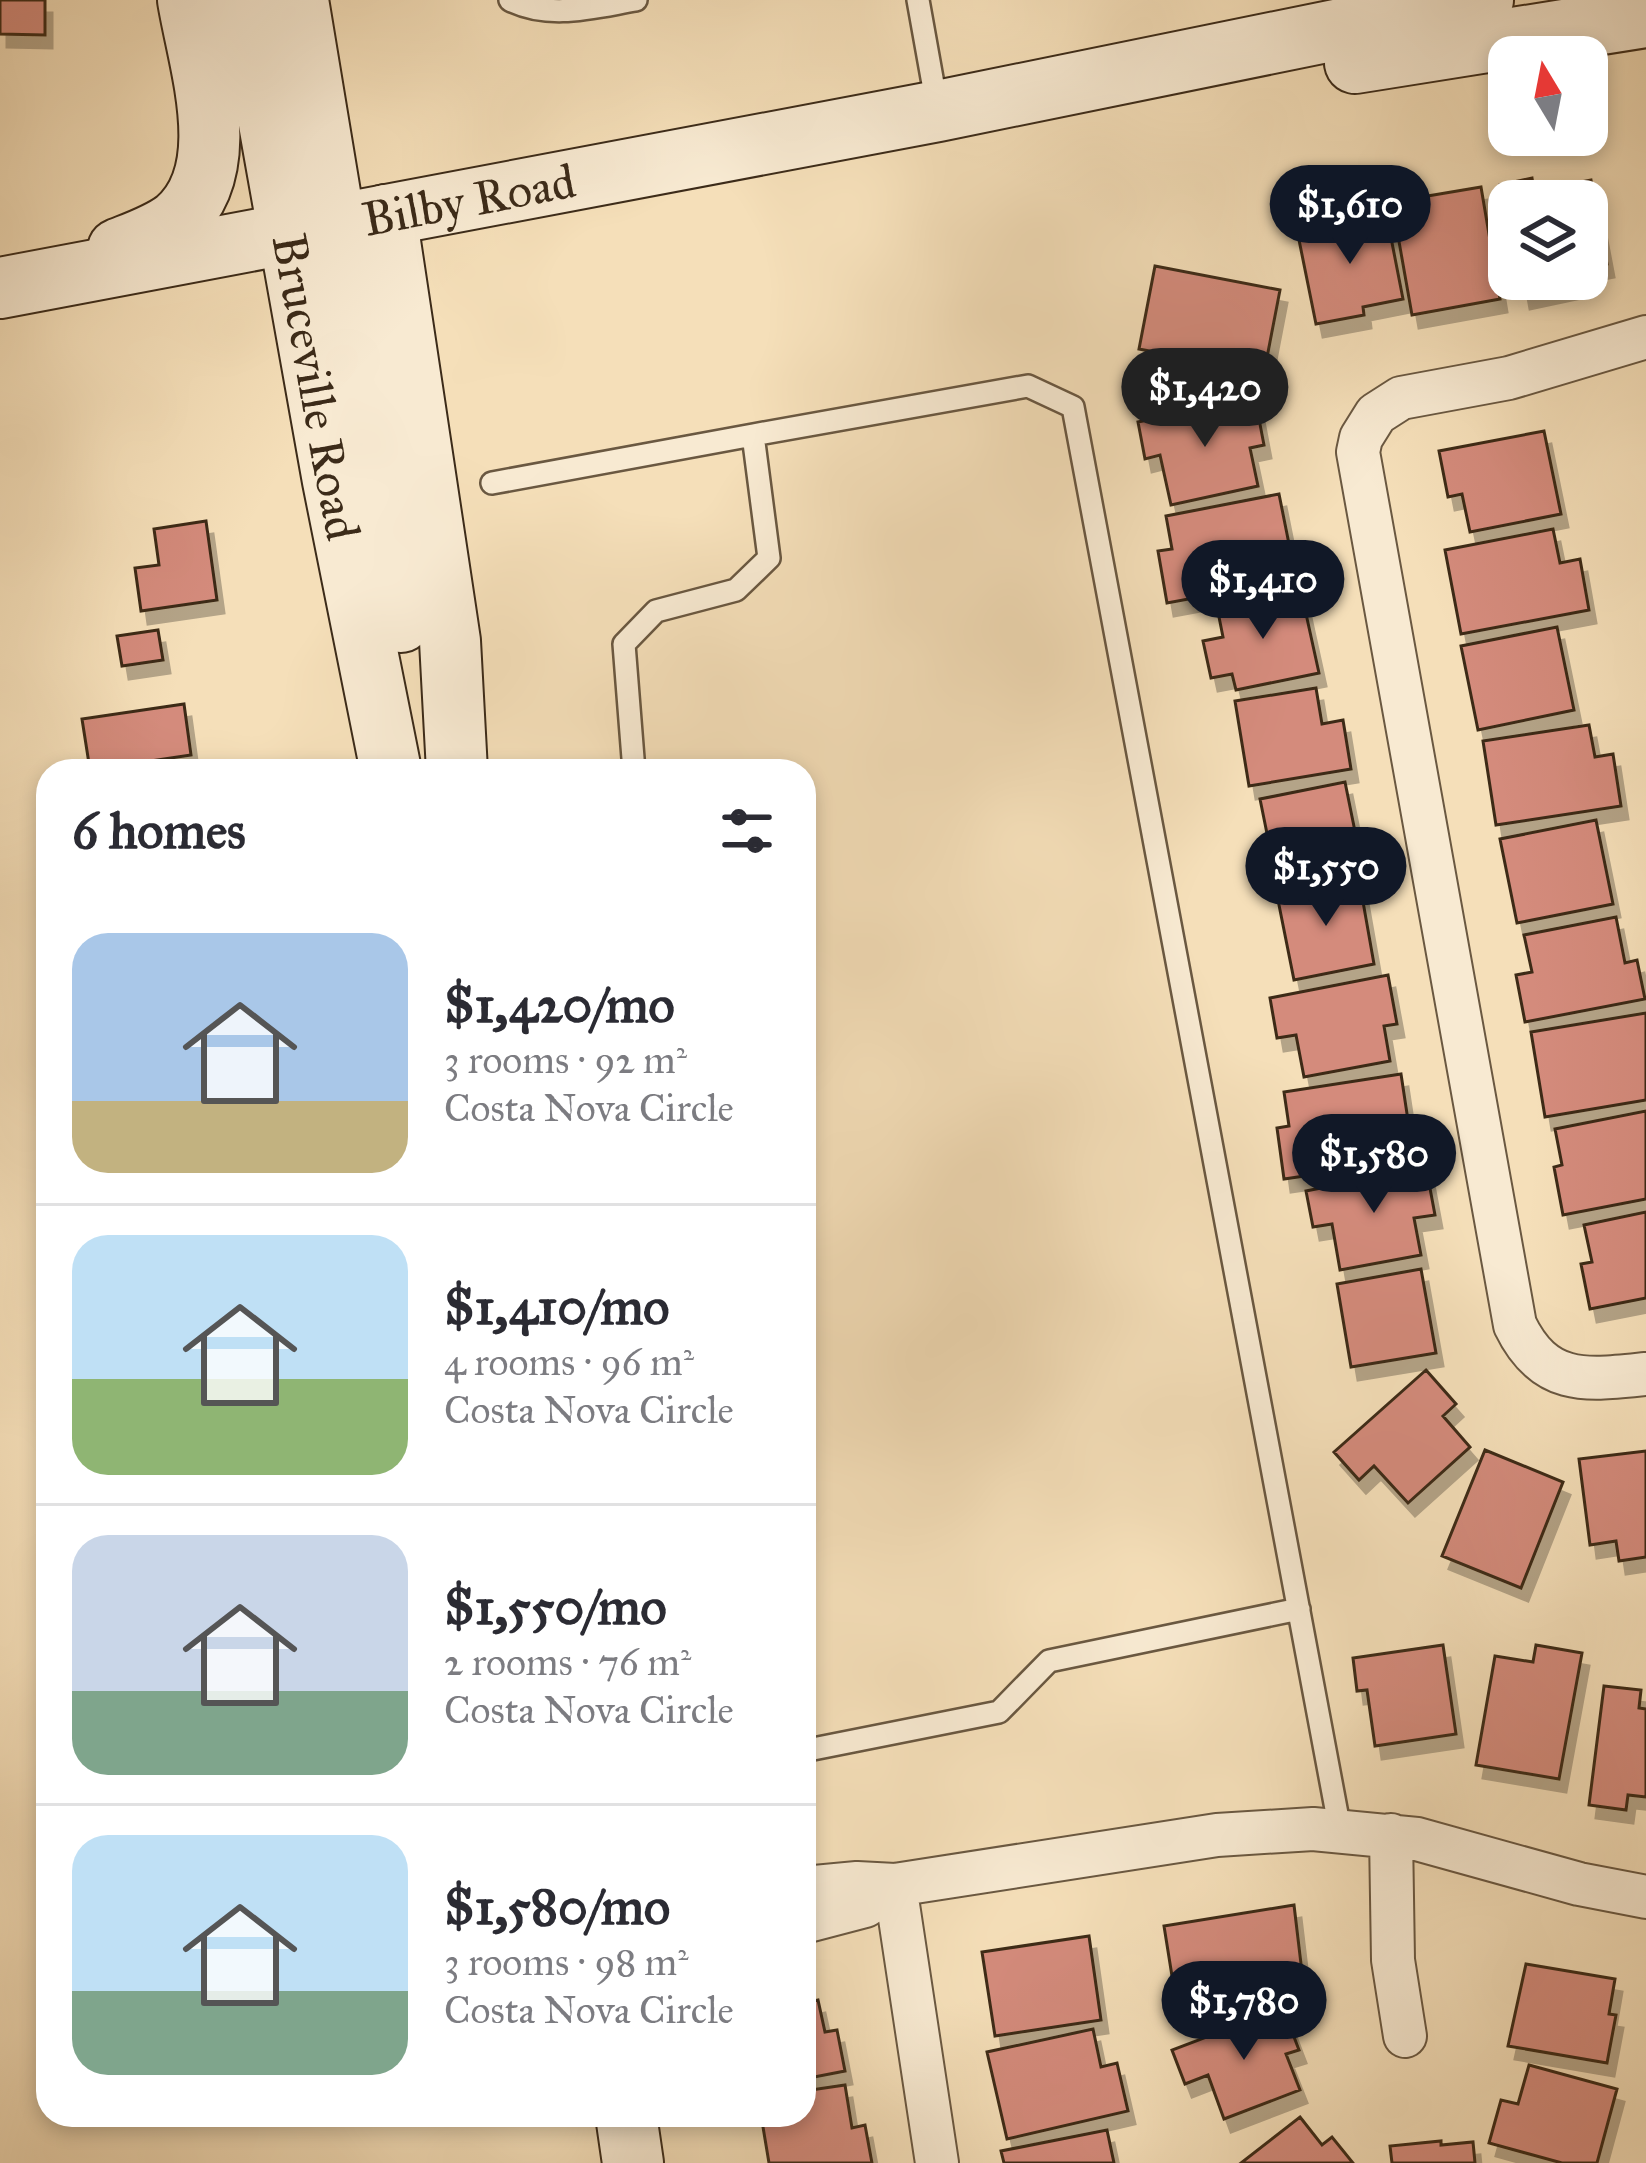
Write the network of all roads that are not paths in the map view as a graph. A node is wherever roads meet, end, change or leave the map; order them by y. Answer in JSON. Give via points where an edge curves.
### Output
{"nodes":[{"id":1,"x":188,"y":0,"type":"edge"},
{"id":2,"x":247,"y":0,"type":"edge"},
{"id":3,"x":298,"y":0,"type":"edge"},
{"id":4,"x":510,"y":0,"type":"edge"},
{"id":5,"x":636,"y":0,"type":"edge"},
{"id":6,"x":918,"y":0,"type":"edge"},
{"id":7,"x":1483,"y":0,"type":"edge"},
{"id":8,"x":1646,"y":17,"type":"edge"},
{"id":9,"x":938,"y":111,"type":"junction"},
{"id":10,"x":336,"y":224,"type":"junction"},
{"id":11,"x":58,"y":277,"type":"junction"},
{"id":12,"x":0,"y":288,"type":"edge"},
{"id":13,"x":1646,"y":337,"type":"edge"},
{"id":14,"x":753,"y":435,"type":"junction"},
{"id":15,"x":492,"y":484,"type":"dead end"},
{"id":16,"x":390,"y":759,"type":"edge"},
{"id":17,"x":420,"y":759,"type":"edge"},
{"id":18,"x":456,"y":759,"type":"edge"},
{"id":19,"x":633,"y":759,"type":"edge"},
{"id":20,"x":1646,"y":1373,"type":"edge"},
{"id":21,"x":1299,"y":1609,"type":"junction"},
{"id":22,"x":816,"y":1748,"type":"edge"},
{"id":23,"x":1340,"y":1830,"type":"junction"},
{"id":24,"x":1391,"y":1835,"type":"junction"},
{"id":25,"x":895,"y":1885,"type":"junction"},
{"id":26,"x":816,"y":1887,"type":"edge"},
{"id":27,"x":1646,"y":1897,"type":"edge"},
{"id":28,"x":816,"y":1919,"type":"edge"},
{"id":29,"x":1405,"y":2036,"type":"dead end"},
{"id":30,"x":628,"y":2127,"type":"edge"},
{"id":31,"x":634,"y":2163,"type":"edge"},
{"id":32,"x":937,"y":2163,"type":"edge"}],
"edges":[{"from":1,"to":11,"type":"main road","via":[[210,141],[206,178],[173,224]]},
{"from":2,"to":10,"type":"main road","name":"Bruceville Road"},
{"from":3,"to":10,"type":"main road","name":"Bruceville Road"},
{"from":4,"to":5,"type":"lane","via":[[562,11]]},
{"from":6,"to":9,"type":"lane"},
{"from":7,"to":9,"type":"main road","name":"Bilby Road"},
{"from":8,"to":9,"type":"main road","name":"Bilby Road","via":[[1389,58]]},
{"from":9,"to":10,"type":"main road","name":"Bilby Road"},
{"from":10,"to":11,"type":"main road","name":"Bilby Road"},
{"from":10,"to":16,"type":"main road","name":"Bruceville Road"},
{"from":10,"to":17,"type":"main road","name":"Bruceville Road"},
{"from":10,"to":18,"type":"main road","via":[[450,641]]},
{"from":11,"to":12,"type":"main road","name":"Bilby Road"},
{"from":13,"to":20,"type":"street","via":[[1525,374],[1401,398],[1376,414],[1358,452],[1515,1325],[1534,1356],[1563,1374]]},
{"from":14,"to":15,"type":"lane"},
{"from":14,"to":19,"type":"lane","via":[[769,558],[736,590],[656,611],[624,644]]},
{"from":14,"to":21,"type":"lane","via":[[1028,386],[1073,407]]},
{"from":21,"to":22,"type":"lane","via":[[1049,1661],[999,1712]]},
{"from":21,"to":23,"type":"lane"},
{"from":23,"to":24,"type":"street"},
{"from":23,"to":25,"type":"street","via":[[1216,1835]]},
{"from":24,"to":27,"type":"street"},
{"from":24,"to":29,"type":"street"},
{"from":25,"to":26,"type":"street"},
{"from":25,"to":28,"type":"street","via":[[865,1906]]},
{"from":25,"to":32,"type":"street"},
{"from":30,"to":31,"type":"main road"}]}
